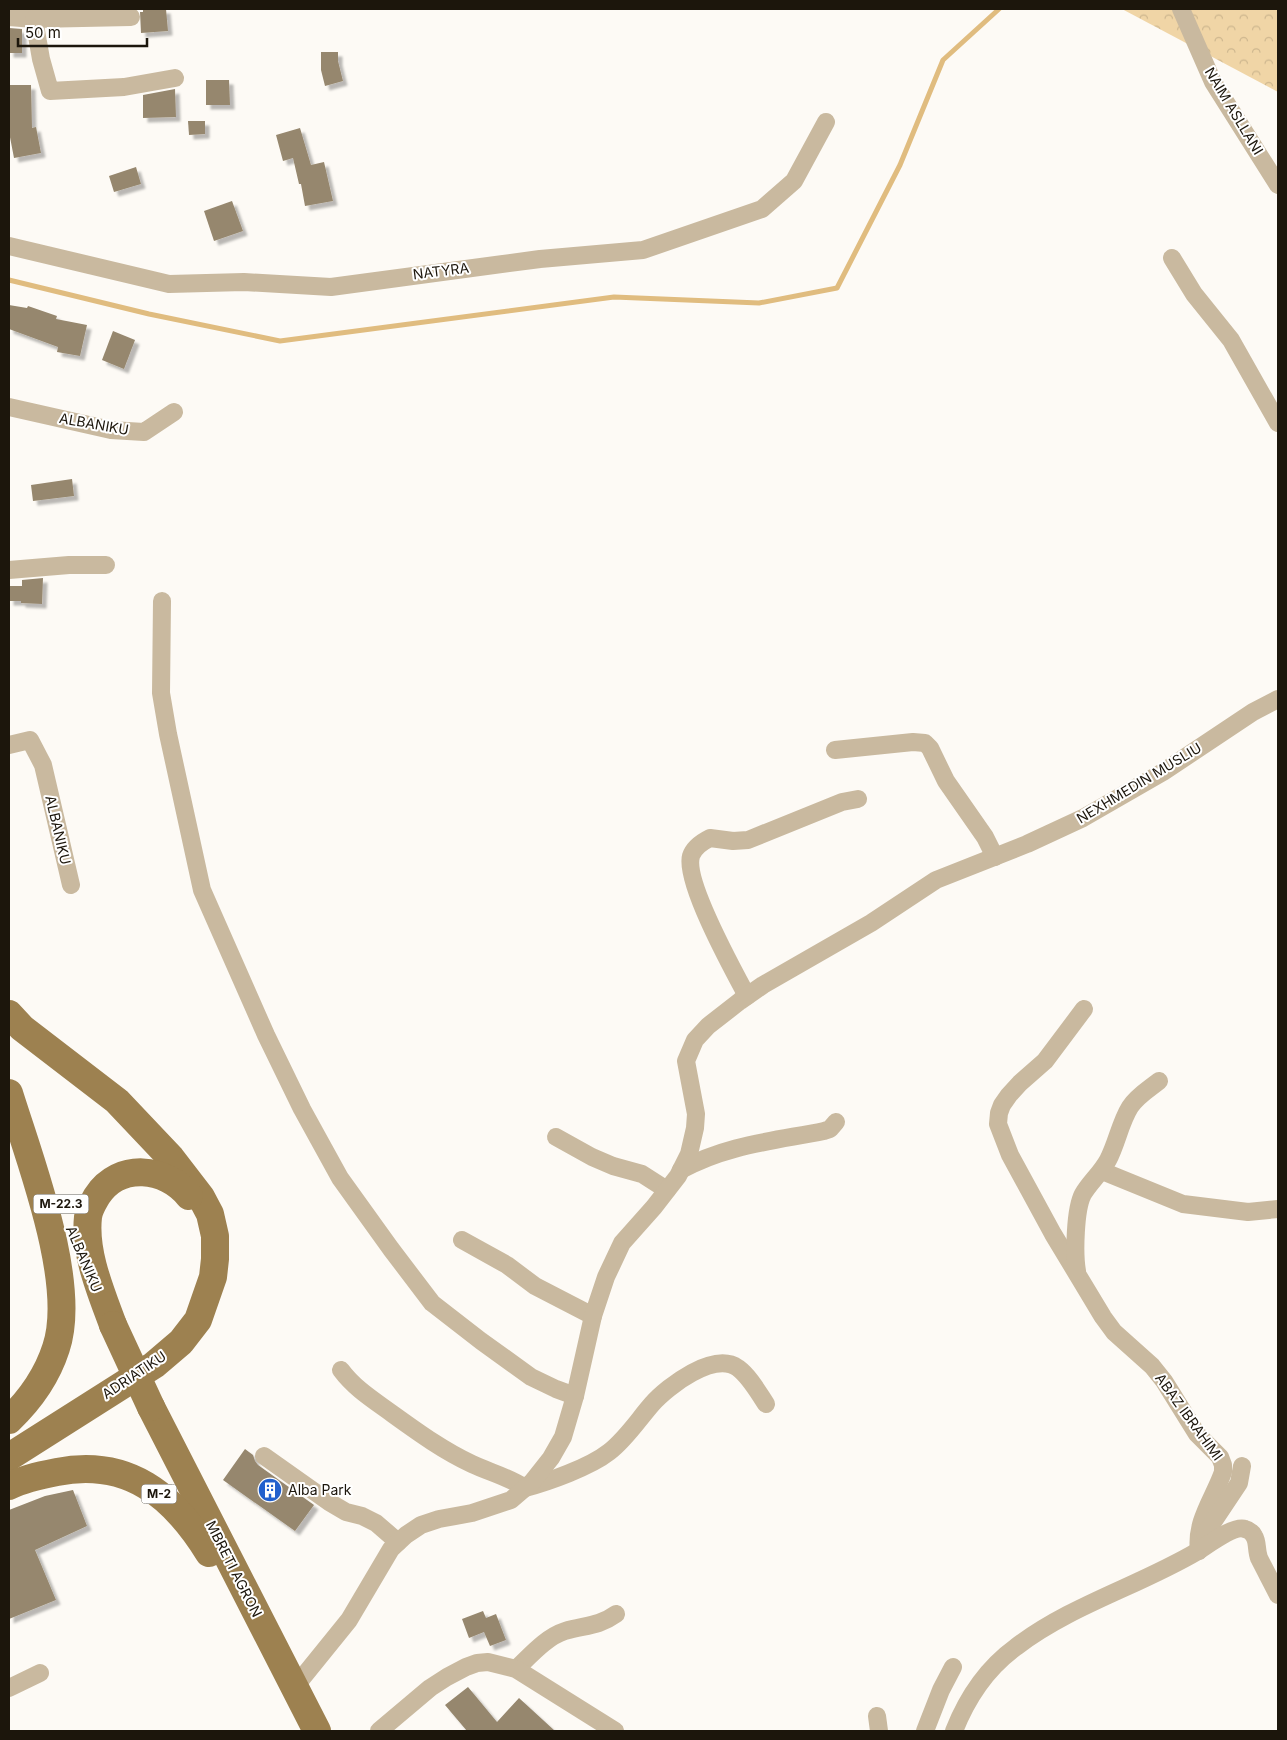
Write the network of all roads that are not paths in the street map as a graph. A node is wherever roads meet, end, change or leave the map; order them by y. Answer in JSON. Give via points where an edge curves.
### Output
{"nodes":[{"id":1,"x":1181,"y":9,"type":"edge"},
{"id":2,"x":9,"y":17,"type":"edge"},
{"id":3,"x":131,"y":17,"type":"dead end"},
{"id":4,"x":34,"y":19,"type":"junction"},
{"id":5,"x":175,"y":78,"type":"dead end"},
{"id":6,"x":826,"y":122,"type":"dead end"},
{"id":7,"x":1278,"y":185,"type":"edge"},
{"id":8,"x":9,"y":246,"type":"edge"},
{"id":9,"x":1172,"y":258,"type":"dead end"},
{"id":10,"x":9,"y":407,"type":"edge"},
{"id":11,"x":174,"y":412,"type":"dead end"},
{"id":12,"x":1278,"y":423,"type":"edge"},
{"id":13,"x":106,"y":565,"type":"dead end"},
{"id":14,"x":9,"y":570,"type":"edge"},
{"id":15,"x":162,"y":601,"type":"dead end"},
{"id":16,"x":1278,"y":699,"type":"edge"},
{"id":17,"x":9,"y":745,"type":"edge"},
{"id":18,"x":835,"y":750,"type":"dead end"},
{"id":19,"x":858,"y":799,"type":"dead end"},
{"id":20,"x":995,"y":857,"type":"junction"},
{"id":21,"x":71,"y":885,"type":"dead end"},
{"id":22,"x":747,"y":996,"type":"junction"},
{"id":23,"x":1084,"y":1009,"type":"dead end"},
{"id":24,"x":9,"y":1014,"type":"edge"},
{"id":25,"x":1159,"y":1081,"type":"dead end"},
{"id":26,"x":9,"y":1082,"type":"edge"},
{"id":27,"x":9,"y":1093,"type":"edge"},
{"id":28,"x":836,"y":1122,"type":"dead end"},
{"id":29,"x":556,"y":1137,"type":"dead end"},
{"id":30,"x":681,"y":1170,"type":"junction"},
{"id":31,"x":1102,"y":1170,"type":"junction"},
{"id":32,"x":667,"y":1190,"type":"junction"},
{"id":33,"x":1278,"y":1209,"type":"edge"},
{"id":34,"x":462,"y":1240,"type":"dead end"},
{"id":35,"x":216,"y":1258,"type":"junction"},
{"id":36,"x":1078,"y":1276,"type":"junction"},
{"id":37,"x":593,"y":1316,"type":"junction"},
{"id":38,"x":113,"y":1325,"type":"junction"},
{"id":39,"x":341,"y":1370,"type":"dead end"},
{"id":40,"x":575,"y":1396,"type":"junction"},
{"id":41,"x":766,"y":1404,"type":"dead end"},
{"id":42,"x":151,"y":1407,"type":"joint"},
{"id":43,"x":9,"y":1420,"type":"edge"},
{"id":44,"x":264,"y":1456,"type":"dead end"},
{"id":45,"x":9,"y":1457,"type":"edge"},
{"id":46,"x":1242,"y":1466,"type":"dead end"},
{"id":47,"x":9,"y":1486,"type":"edge"},
{"id":48,"x":525,"y":1488,"type":"junction"},
{"id":49,"x":398,"y":1542,"type":"junction"},
{"id":50,"x":1199,"y":1550,"type":"junction"},
{"id":51,"x":1278,"y":1595,"type":"edge"},
{"id":52,"x":256,"y":1613,"type":"junction"},
{"id":53,"x":616,"y":1614,"type":"dead end"},
{"id":54,"x":953,"y":1667,"type":"dead end"},
{"id":55,"x":516,"y":1670,"type":"junction"},
{"id":56,"x":40,"y":1674,"type":"dead end"},
{"id":57,"x":9,"y":1688,"type":"edge"},
{"id":58,"x":294,"y":1688,"type":"junction"},
{"id":59,"x":318,"y":1731,"type":"edge"},
{"id":60,"x":379,"y":1731,"type":"edge"},
{"id":61,"x":615,"y":1731,"type":"edge"},
{"id":62,"x":925,"y":1731,"type":"edge"},
{"id":63,"x":954,"y":1731,"type":"edge"}],
"edges":[{"from":1,"to":7,"type":"street","name":"NAIM ASLLANI","via":[[1213,82]]},
{"from":2,"to":4,"type":"street"},
{"from":3,"to":4,"type":"street"},
{"from":4,"to":5,"type":"street","via":[[50,91],[124,87]]},
{"from":6,"to":8,"type":"street","name":"NATYRA","via":[[794,181],[762,209],[643,250],[540,259],[331,287],[244,282],[169,284]]},
{"from":9,"to":12,"type":"street","via":[[1194,294],[1232,340]]},
{"from":10,"to":11,"type":"street","name":"ALBANIKU","via":[[111,430],[144,432]]},
{"from":13,"to":14,"type":"street"},
{"from":15,"to":40,"type":"street","via":[[161,693],[202,890],[302,1109],[340,1178],[432,1303],[531,1377]]},
{"from":16,"to":20,"type":"street","name":"NEXHMEDIN MUSLIU","via":[[1083,818]]},
{"from":17,"to":21,"type":"street","name":"ALBANIKU","via":[[30,740],[43,765]]},
{"from":18,"to":20,"type":"street","via":[[925,743]]},
{"from":19,"to":22,"type":"street","via":[[842,802],[748,840],[710,838],[691,855],[693,879],[710,923]]},
{"from":20,"to":22,"type":"street","name":"NEXHMEDIN MUSLIU","via":[[936,880],[871,923]]},
{"from":22,"to":30,"type":"street","name":"NEXHMEDIN MUSLIU","via":[[708,1026],[695,1040],[686,1061],[696,1114],[689,1154]]},
{"from":23,"to":36,"type":"street","name":"ABAZ IBRAHIMI","via":[[1045,1061],[1009,1095],[1002,1105],[998,1124],[1010,1155]]},
{"from":24,"to":35,"type":"main road","name":"ADRIATIKU","via":[[22,1028],[117,1101],[171,1158],[210,1214],[216,1236]]},
{"from":25,"to":31,"type":"street","name":"ABAZ IBRAHIMI","via":[[1130,1106]]},
{"from":26,"to":38,"type":"main road","name":"ALBANIKU","number":"M-22.3"},
{"from":27,"to":43,"type":"main road","via":[[58,1267],[62,1309],[57,1347],[43,1379]]},
{"from":28,"to":30,"type":"street","name":"NEXHMEDIN MUSLIU","via":[[824,1131],[719,1152]]},
{"from":29,"to":32,"type":"street","via":[[612,1166],[642,1174]]},
{"from":30,"to":32,"type":"street","name":"NEXHMEDIN MUSLIU"},
{"from":31,"to":33,"type":"street","via":[[1183,1204],[1248,1212]]},
{"from":31,"to":36,"type":"street","name":"ABAZ IBRAHIMI","via":[[1082,1196],[1078,1207],[1074,1258]]},
{"from":32,"to":37,"type":"street","name":"NEXHMEDIN MUSLIU","via":[[622,1243]]},
{"from":34,"to":37,"type":"street","via":[[543,1290]]},
{"from":35,"to":38,"type":"main road","number":"M-2","via":[[208,1245],[202,1217],[181,1186],[170,1178],[142,1171],[114,1180],[101,1190],[92,1206],[87,1228],[93,1263]]},
{"from":35,"to":45,"type":"main road","name":"ADRIATIKU","via":[[198,1320],[180,1342],[154,1365]]},
{"from":36,"to":50,"type":"street","name":"ABAZ IBRAHIMI","via":[[1102,1317],[1152,1366],[1197,1434],[1220,1457],[1223,1472],[1201,1522],[1197,1538]]},
{"from":37,"to":40,"type":"street","name":"NEXHMEDIN MUSLIU"},
{"from":38,"to":42,"type":"main road","name":"ALBANIKU","number":"M-2","bridge":true},
{"from":39,"to":48,"type":"street","via":[[362,1392],[426,1438]]},
{"from":40,"to":48,"type":"street","name":"NEXHMEDIN MUSLIU","via":[[563,1437],[551,1458]]},
{"from":41,"to":48,"type":"street","name":"NEXHMEDIN MUSLIU","via":[[738,1368],[721,1362],[712,1364],[670,1387],[608,1454],[546,1483]]},
{"from":42,"to":52,"type":"main road","name":"MBRETI AGRON","number":"M-2"},
{"from":44,"to":49,"type":"street","via":[[329,1502],[376,1523]]},
{"from":46,"to":50,"type":"street","name":"ABAZ IBRAHIMI","via":[[1239,1483],[1209,1527]]},
{"from":47,"to":52,"type":"main road","number":"M-2","via":[[71,1469],[96,1469],[139,1481],[163,1496],[185,1518],[215,1563],[237,1606]]},
{"from":48,"to":49,"type":"street","name":"NEXHMEDIN MUSLIU","via":[[510,1500],[421,1525]]},
{"from":49,"to":58,"type":"street","name":"NEXHMEDIN MUSLIU","via":[[349,1620]]},
{"from":50,"to":51,"type":"street","via":[[1228,1533],[1247,1529],[1256,1540],[1258,1556]]},
{"from":50,"to":63,"type":"street","via":[[1070,1614],[1016,1646],[971,1694]]},
{"from":52,"to":58,"type":"main road","name":"MBRETI AGRON","number":"M-2"},
{"from":53,"to":55,"type":"street","via":[[598,1625],[564,1631]]},
{"from":54,"to":62,"type":"street"},
{"from":55,"to":60,"type":"street","via":[[488,1662],[466,1667],[430,1688]]},
{"from":55,"to":61,"type":"street"},
{"from":56,"to":57,"type":"street"},
{"from":58,"to":59,"type":"main road","name":"MBRETI AGRON","number":"M-2"}]}
